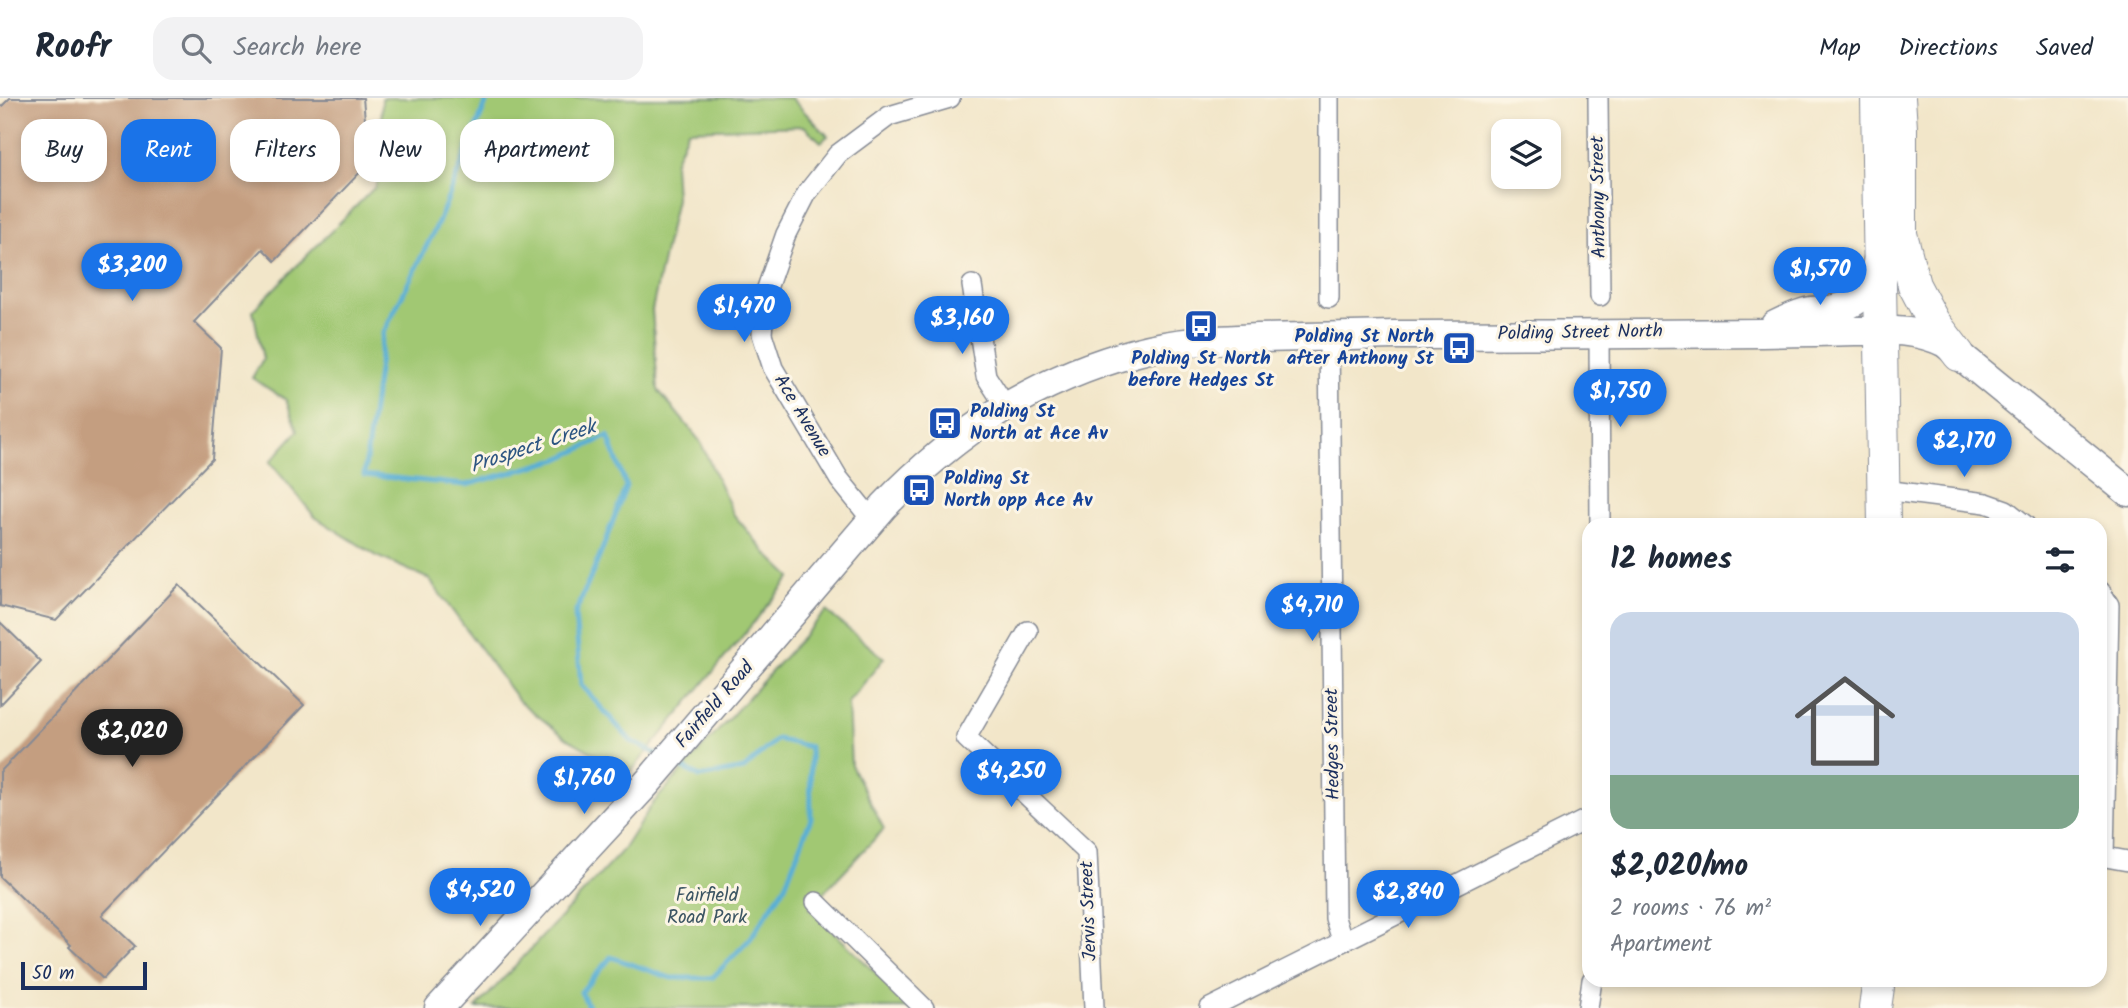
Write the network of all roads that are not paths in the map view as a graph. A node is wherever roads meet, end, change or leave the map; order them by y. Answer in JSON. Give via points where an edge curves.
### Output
{"nodes":[{"id":1,"x":950,"y":98,"type":"edge"},
{"id":2,"x":1329,"y":98,"type":"edge"},
{"id":3,"x":1598,"y":98,"type":"edge"},
{"id":4,"x":1877,"y":98,"type":"edge"},
{"id":5,"x":1899,"y":98,"type":"edge"},
{"id":6,"x":1878,"y":259,"type":"junction"},
{"id":7,"x":972,"y":285,"type":"dead end"},
{"id":8,"x":1600,"y":296,"type":"dead end"},
{"id":9,"x":1329,"y":298,"type":"dead end"},
{"id":10,"x":1881,"y":331,"type":"junction"},
{"id":11,"x":1760,"y":332,"type":"junction"},
{"id":12,"x":1599,"y":333,"type":"junction"},
{"id":13,"x":1329,"y":336,"type":"junction"},
{"id":14,"x":1959,"y":355,"type":"junction"},
{"id":15,"x":1006,"y":407,"type":"junction"},
{"id":16,"x":2125,"y":484,"type":"edge"},
{"id":17,"x":1884,"y":490,"type":"junction"},
{"id":18,"x":1600,"y":518,"type":"edge"},
{"id":19,"x":1884,"y":518,"type":"edge"},
{"id":20,"x":2016,"y":518,"type":"edge"},
{"id":21,"x":872,"y":520,"type":"junction"},
{"id":22,"x":2107,"y":602,"type":"edge"},
{"id":23,"x":1028,"y":631,"type":"dead end"},
{"id":24,"x":2107,"y":677,"type":"edge"},
{"id":25,"x":1582,"y":821,"type":"edge"},
{"id":26,"x":2107,"y":858,"type":"edge"},
{"id":27,"x":2128,"y":861,"type":"edge"},
{"id":28,"x":816,"y":902,"type":"dead end"},
{"id":29,"x":1342,"y":940,"type":"junction"},
{"id":30,"x":1591,"y":987,"type":"edge"},
{"id":31,"x":1878,"y":987,"type":"edge"},
{"id":32,"x":439,"y":1008,"type":"edge"},
{"id":33,"x":924,"y":1008,"type":"edge"},
{"id":34,"x":1094,"y":1008,"type":"edge"},
{"id":35,"x":1210,"y":1008,"type":"edge"},
{"id":36,"x":1588,"y":1008,"type":"edge"},
{"id":37,"x":1875,"y":1008,"type":"edge"}],
"edges":[{"from":1,"to":21,"type":"street","name":"Ace Avenue","via":[[889,116],[838,154],[807,193],[786,234],[765,294],[762,334],[773,368],[839,479]]},
{"from":2,"to":9,"type":"street"},
{"from":3,"to":8,"type":"street","name":"Anthony Street"},
{"from":4,"to":6,"type":"main road"},
{"from":5,"to":14,"type":"main road","via":[[1901,234],[1914,285]]},
{"from":6,"to":10,"type":"main road"},
{"from":6,"to":11,"type":"main road","via":[[1868,292],[1857,301],[1807,312]]},
{"from":7,"to":15,"type":"street","via":[[986,376]]},
{"from":10,"to":11,"type":"main road","name":"Polding Street North"},
{"from":10,"to":14,"type":"main road","name":"Polding Street North","via":[[1919,332]]},
{"from":10,"to":17,"type":"main road"},
{"from":11,"to":12,"type":"main road","name":"Polding Street North"},
{"from":12,"to":13,"type":"main road","name":"Polding Street North"},
{"from":12,"to":18,"type":"street"},
{"from":13,"to":15,"type":"main road","name":"Polding Street North","via":[[1200,341],[1137,352],[1079,371]]},
{"from":13,"to":29,"type":"street","name":"Hedges Street","via":[[1335,918]]},
{"from":14,"to":16,"type":"main road","name":"Polding Street North","via":[[2070,447]]},
{"from":15,"to":21,"type":"main road","name":"Polding Street North","via":[[958,437]]},
{"from":17,"to":19,"type":"main road"},
{"from":17,"to":20,"type":"street","via":[[1986,503]]},
{"from":21,"to":32,"type":"main road","name":"Fairfield Road","via":[[648,782]]},
{"from":22,"to":24,"type":"street"},
{"from":23,"to":34,"type":"street","name":"Jervis Street","via":[[966,738],[1087,852]]},
{"from":25,"to":29,"type":"street"},
{"from":26,"to":27,"type":"street"},
{"from":28,"to":33,"type":"street"},
{"from":29,"to":35,"type":"street"},
{"from":30,"to":36,"type":"street"},
{"from":31,"to":37,"type":"main road"}]}
